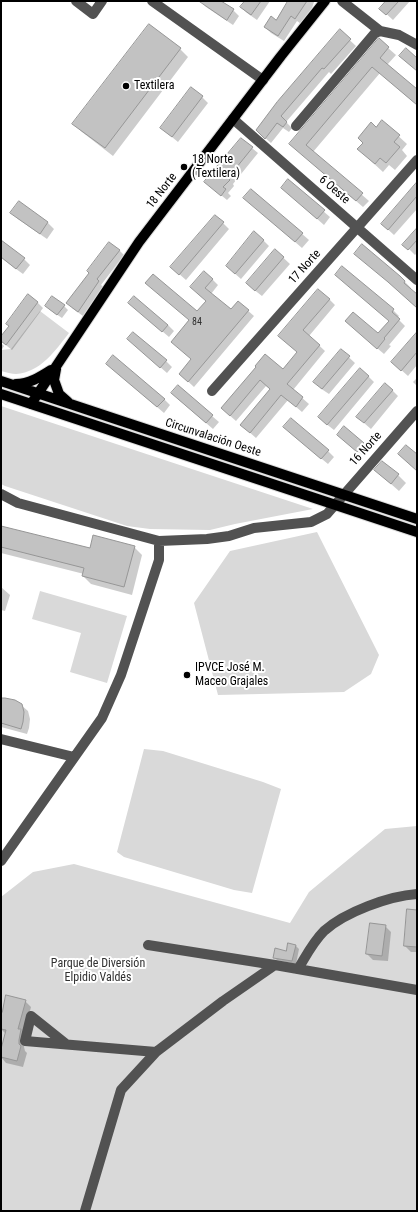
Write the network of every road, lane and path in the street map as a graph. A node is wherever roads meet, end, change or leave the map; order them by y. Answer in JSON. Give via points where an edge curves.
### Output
{"nodes":[{"id":1,"x":76,"y":1,"type":"edge"},
{"id":2,"x":102,"y":1,"type":"edge"},
{"id":3,"x":152,"y":1,"type":"edge"},
{"id":4,"x":326,"y":1,"type":"edge"},
{"id":5,"x":342,"y":1,"type":"edge"},
{"id":6,"x":380,"y":31,"type":"junction"},
{"id":7,"x":417,"y":45,"type":"edge"},
{"id":8,"x":263,"y":80,"type":"junction"},
{"id":9,"x":234,"y":119,"type":"junction"},
{"id":10,"x":296,"y":126,"type":"dead end"},
{"id":11,"x":417,"y":160,"type":"edge"},
{"id":12,"x":357,"y":227,"type":"junction"},
{"id":13,"x":417,"y":280,"type":"edge"},
{"id":14,"x":56,"y":367,"type":"junction"},
{"id":15,"x":6,"y":382,"type":"edge"},
{"id":16,"x":212,"y":391,"type":"dead end"},
{"id":17,"x":38,"y":393,"type":"junction"},
{"id":18,"x":1,"y":394,"type":"edge"},
{"id":19,"x":31,"y":404,"type":"junction"},
{"id":20,"x":70,"y":404,"type":"junction"},
{"id":21,"x":417,"y":411,"type":"edge"},
{"id":22,"x":1,"y":494,"type":"edge"},
{"id":23,"x":343,"y":495,"type":"junction"},
{"id":24,"x":334,"y":504,"type":"junction"},
{"id":25,"x":417,"y":519,"type":"edge"},
{"id":26,"x":417,"y":532,"type":"edge"},
{"id":27,"x":159,"y":541,"type":"junction"},
{"id":28,"x":1,"y":739,"type":"edge"},
{"id":29,"x":74,"y":757,"type":"junction"},
{"id":30,"x":1,"y":861,"type":"edge"},
{"id":31,"x":417,"y":894,"type":"edge"},
{"id":32,"x":148,"y":946,"type":"dead end"},
{"id":33,"x":275,"y":965,"type":"junction"},
{"id":34,"x":298,"y":969,"type":"junction"},
{"id":35,"x":417,"y":990,"type":"edge"},
{"id":36,"x":66,"y":1044,"type":"dead end"},
{"id":37,"x":156,"y":1052,"type":"junction"},
{"id":38,"x":85,"y":1211,"type":"edge"}],
"edges":[{"from":1,"to":2,"type":"street","via":[[93,14]]},
{"from":3,"to":8,"type":"street"},
{"from":4,"to":8,"type":"main road","name":"18 Norte"},
{"from":5,"to":6,"type":"street"},
{"from":6,"to":7,"type":"street","via":[[399,35]]},
{"from":6,"to":10,"type":"street","via":[[375,33]]},
{"from":8,"to":9,"type":"main road","name":"18 Norte"},
{"from":9,"to":12,"type":"street","name":"6 Oeste"},
{"from":9,"to":14,"type":"main road","name":"18 Norte","via":[[139,242]]},
{"from":11,"to":12,"type":"street","name":"17 Norte"},
{"from":12,"to":13,"type":"street","name":"6 Oeste"},
{"from":12,"to":16,"type":"street","name":"17 Norte"},
{"from":14,"to":15,"type":"main road","via":[[24,384]]},
{"from":14,"to":17,"type":"main road","name":"18 Norte"},
{"from":14,"to":20,"type":"main road","via":[[54,380],[60,394]]},
{"from":15,"to":17,"type":"main road","name":"Circunvalación Oeste"},
{"from":17,"to":19,"type":"main road","name":"18 Norte"},
{"from":17,"to":20,"type":"main road","name":"Circunvalación Oeste"},
{"from":18,"to":19,"type":"main road","name":"Circunvalación Oeste"},
{"from":19,"to":24,"type":"main road","name":"Circunvalación Oeste"},
{"from":20,"to":23,"type":"main road","name":"Circunvalación Oeste"},
{"from":21,"to":23,"type":"street","name":"16 Norte"},
{"from":22,"to":27,"type":"street","name":"16 Norte","via":[[18,503]]},
{"from":23,"to":24,"type":"street","name":"16 Norte"},
{"from":23,"to":25,"type":"main road","name":"Circunvalación Oeste"},
{"from":24,"to":26,"type":"main road","name":"Circunvalación Oeste"},
{"from":24,"to":27,"type":"street","name":"16 Norte","via":[[327,514],[311,522],[254,528],[229,536],[207,539]]},
{"from":27,"to":29,"type":"street","via":[[159,560],[121,675],[102,718]]},
{"from":28,"to":29,"type":"street"},
{"from":29,"to":30,"type":"street"},
{"from":31,"to":34,"type":"street","via":[[372,905],[338,920],[314,943]]},
{"from":32,"to":33,"type":"street"},
{"from":33,"to":34,"type":"street"},
{"from":33,"to":37,"type":"street","via":[[222,1001]]},
{"from":34,"to":35,"type":"street"},
{"from":36,"to":37,"type":"street"},
{"from":37,"to":38,"type":"street","via":[[122,1090]]}]}
